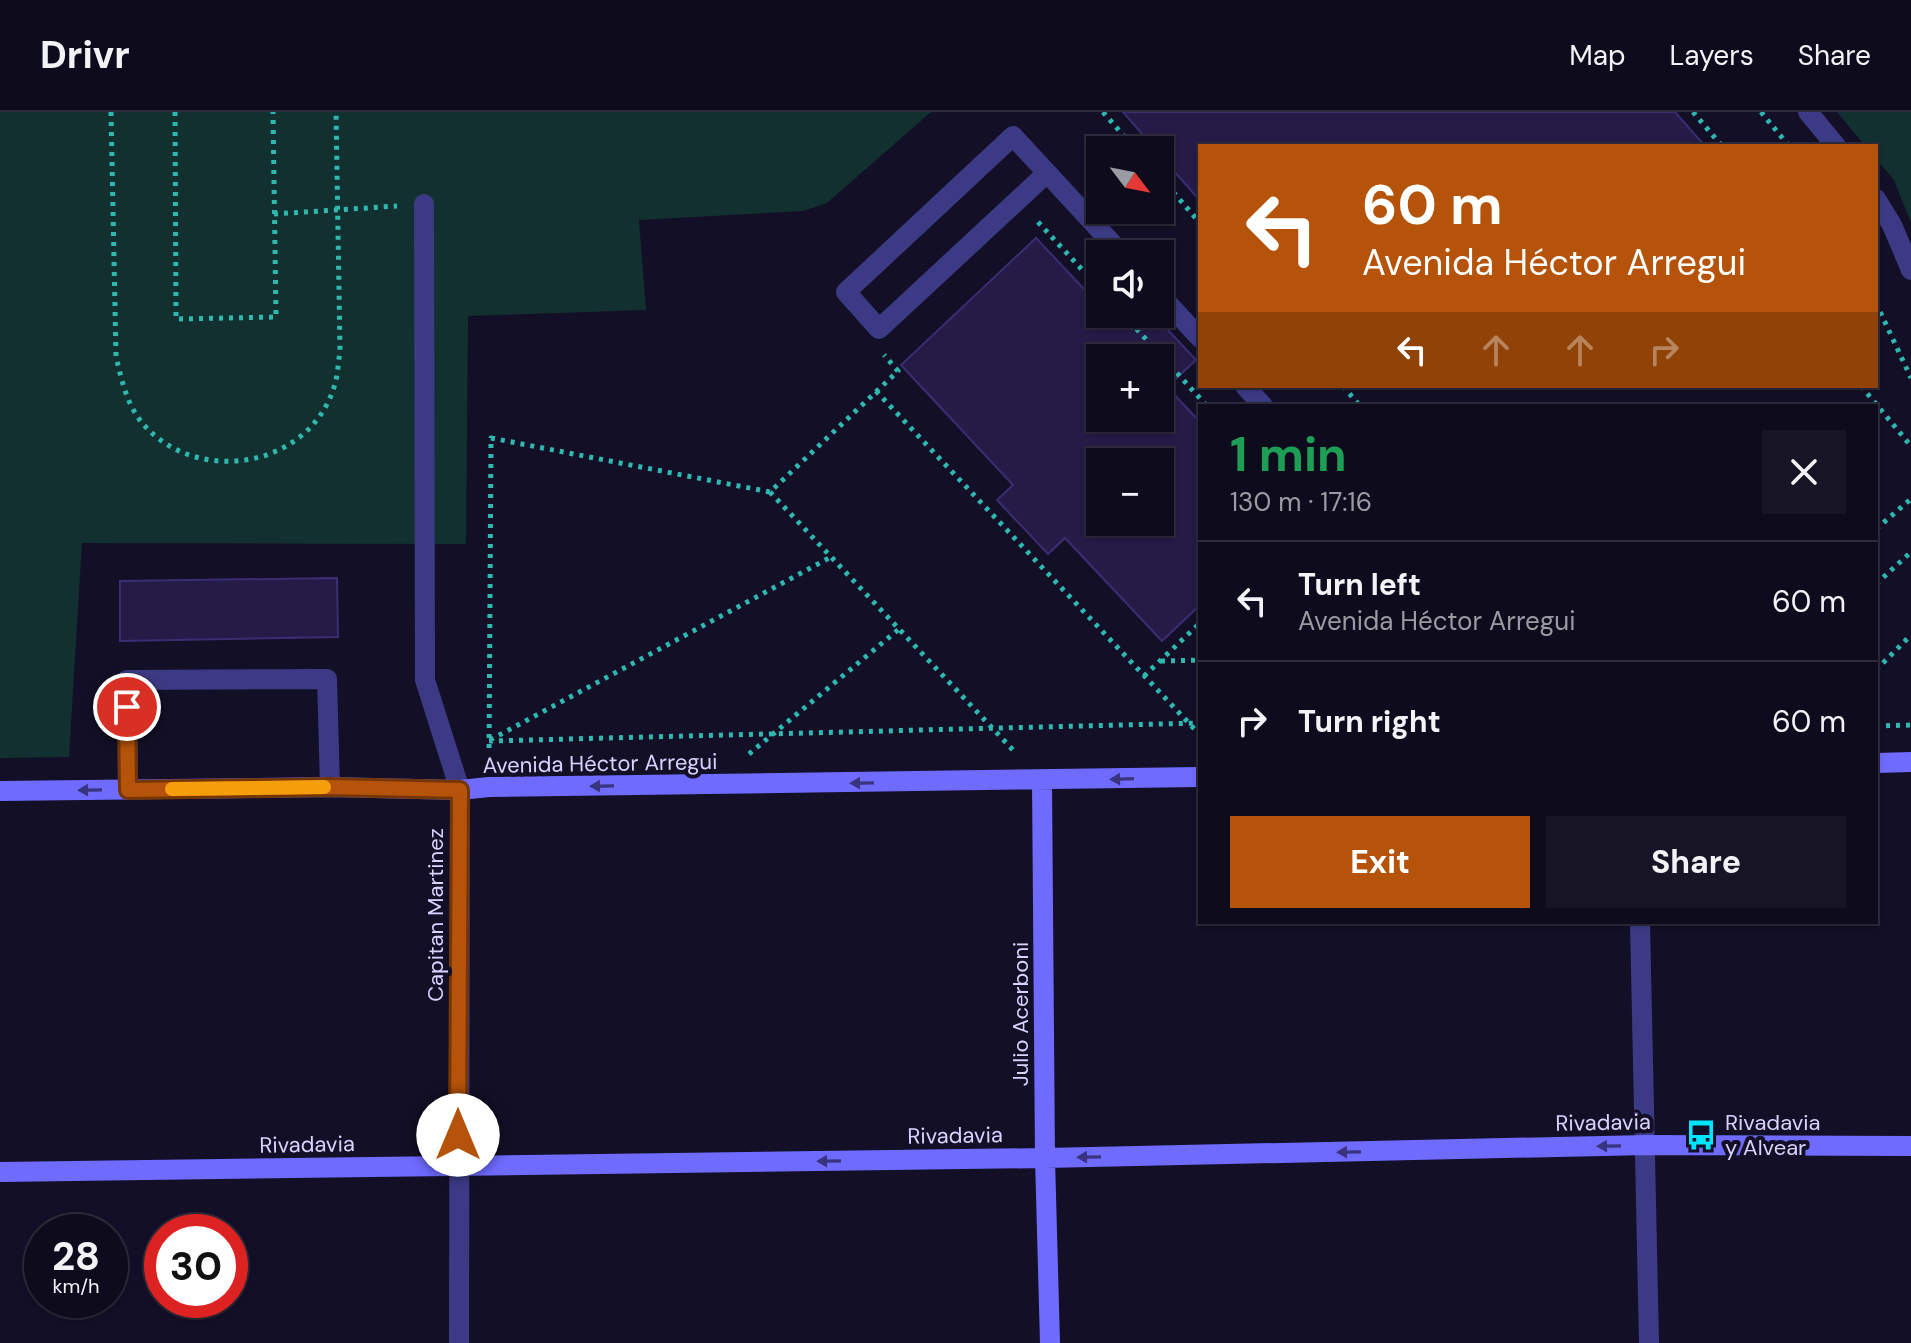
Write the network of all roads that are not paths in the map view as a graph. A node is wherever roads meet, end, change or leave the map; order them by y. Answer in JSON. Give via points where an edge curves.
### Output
{"nodes":[{"id":1,"x":1808,"y":112,"type":"edge"},
{"id":2,"x":1834,"y":144,"type":"edge"},
{"id":3,"x":1047,"y":173,"type":"junction"},
{"id":4,"x":1878,"y":202,"type":"edge"},
{"id":5,"x":424,"y":204,"type":"road end"},
{"id":6,"x":1109,"y":240,"type":"edge"},
{"id":7,"x":1911,"y":270,"type":"edge"},
{"id":8,"x":1174,"y":310,"type":"edge"},
{"id":9,"x":1198,"y":336,"type":"edge"},
{"id":10,"x":1247,"y":388,"type":"edge"},
{"id":11,"x":1261,"y":404,"type":"edge"},
{"id":12,"x":1911,"y":762,"type":"edge"},
{"id":13,"x":1878,"y":763,"type":"edge"},
{"id":14,"x":1198,"y":777,"type":"edge"},
{"id":15,"x":1042,"y":781,"type":"junction"},
{"id":16,"x":330,"y":787,"type":"junction"},
{"id":17,"x":128,"y":790,"type":"junction"},
{"id":18,"x":460,"y":790,"type":"junction"},
{"id":19,"x":0,"y":791,"type":"edge"},
{"id":20,"x":1640,"y":924,"type":"edge"},
{"id":21,"x":1647,"y":1145,"type":"junction"},
{"id":22,"x":1911,"y":1146,"type":"edge"},
{"id":23,"x":1045,"y":1158,"type":"junction"},
{"id":24,"x":458,"y":1166,"type":"junction"},
{"id":25,"x":0,"y":1172,"type":"edge"},
{"id":26,"x":459,"y":1343,"type":"edge"},
{"id":27,"x":1050,"y":1343,"type":"edge"},
{"id":28,"x":1649,"y":1343,"type":"edge"}],
"edges":[{"from":1,"to":2,"type":"street"},
{"from":3,"to":3,"type":"street","via":[[1013,136],[846,292],[879,329]]},
{"from":3,"to":6,"type":"street"},
{"from":4,"to":7,"type":"street"},
{"from":5,"to":18,"type":"street","name":"Capitan Martinez","via":[[425,680]]},
{"from":8,"to":9,"type":"street"},
{"from":10,"to":11,"type":"street"},
{"from":12,"to":13,"type":"street"},
{"from":14,"to":15,"type":"street","name":"Avenida Héctor Arregui","one_way":true},
{"from":15,"to":18,"type":"street","name":"Avenida Héctor Arregui","one_way":true},
{"from":15,"to":23,"type":"street","name":"Julio Acerboni"},
{"from":16,"to":17,"type":"street","name":"Avenida Héctor Arregui"},
{"from":16,"to":17,"type":"street","via":[[327,679],[127,680]]},
{"from":16,"to":18,"type":"street","name":"Avenida Héctor Arregui"},
{"from":17,"to":19,"type":"street","name":"Avenida Héctor Arregui","one_way":true},
{"from":18,"to":24,"type":"street","name":"Capitan Martinez"},
{"from":20,"to":21,"type":"street"},
{"from":21,"to":22,"type":"street","name":"Rivadavia"},
{"from":21,"to":23,"type":"street","name":"Rivadavia","one_way":true},
{"from":21,"to":28,"type":"street"},
{"from":23,"to":24,"type":"street","name":"Rivadavia","one_way":true},
{"from":23,"to":27,"type":"street","name":"Julio Acerboni"},
{"from":24,"to":25,"type":"street","name":"Rivadavia"},
{"from":24,"to":26,"type":"street","name":"Capitan Martinez"}]}
